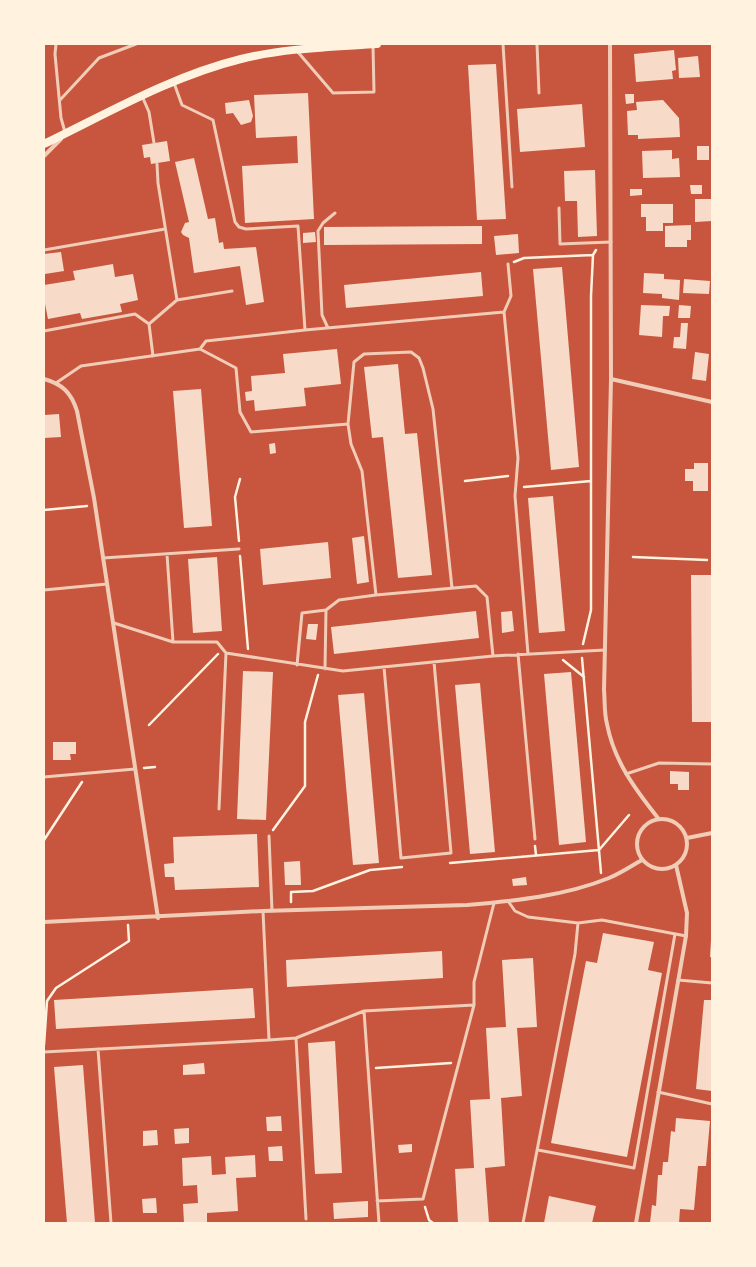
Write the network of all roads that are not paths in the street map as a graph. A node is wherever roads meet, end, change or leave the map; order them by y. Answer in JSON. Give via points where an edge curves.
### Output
{"nodes":[{"id":1,"x":56,"y":44,"type":"edge"},
{"id":2,"x":136,"y":44,"type":"edge"},
{"id":3,"x":373,"y":44,"type":"edge"},
{"id":4,"x":376,"y":44,"type":"edge"},
{"id":5,"x":503,"y":44,"type":"edge"},
{"id":6,"x":536,"y":44,"type":"edge"},
{"id":7,"x":610,"y":44,"type":"edge"},
{"id":8,"x":297,"y":47,"type":"edge"},
{"id":9,"x":173,"y":82,"type":"junction"},
{"id":10,"x":539,"y":93,"type":"dead end"},
{"id":11,"x":142,"y":96,"type":"junction"},
{"id":12,"x":60,"y":100,"type":"junction"},
{"id":13,"x":66,"y":134,"type":"junction"},
{"id":14,"x":154,"y":143,"type":"dead end"},
{"id":15,"x":44,"y":144,"type":"edge"},
{"id":16,"x":44,"y":156,"type":"edge"},
{"id":17,"x":157,"y":164,"type":"dead end"},
{"id":18,"x":512,"y":187,"type":"dead end"},
{"id":19,"x":559,"y":208,"type":"dead end"},
{"id":20,"x":335,"y":213,"type":"dead end"},
{"id":21,"x":165,"y":229,"type":"junction"},
{"id":22,"x":611,"y":242,"type":"junction"},
{"id":23,"x":44,"y":250,"type":"edge"},
{"id":24,"x":508,"y":264,"type":"road end"},
{"id":25,"x":232,"y":291,"type":"dead end"},
{"id":26,"x":177,"y":300,"type":"junction"},
{"id":27,"x":504,"y":312,"type":"junction"},
{"id":28,"x":149,"y":324,"type":"junction"},
{"id":29,"x":328,"y":328,"type":"junction"},
{"id":30,"x":305,"y":330,"type":"junction"},
{"id":31,"x":44,"y":331,"type":"edge"},
{"id":32,"x":200,"y":349,"type":"junction"},
{"id":33,"x":153,"y":356,"type":"junction"},
{"id":34,"x":44,"y":379,"type":"edge"},
{"id":35,"x":611,"y":379,"type":"junction"},
{"id":36,"x":56,"y":383,"type":"junction"},
{"id":37,"x":712,"y":402,"type":"edge"},
{"id":38,"x":348,"y":424,"type":"junction"},
{"id":39,"x":239,"y":549,"type":"road end"},
{"id":40,"x":167,"y":554,"type":"junction"},
{"id":41,"x":103,"y":558,"type":"junction"},
{"id":42,"x":107,"y":584,"type":"junction"},
{"id":43,"x":452,"y":588,"type":"junction"},
{"id":44,"x":44,"y":590,"type":"edge"},
{"id":45,"x":376,"y":595,"type":"junction"},
{"id":46,"x":326,"y":610,"type":"junction"},
{"id":47,"x":114,"y":623,"type":"junction"},
{"id":48,"x":173,"y":642,"type":"junction"},
{"id":49,"x":605,"y":650,"type":"junction"},
{"id":50,"x":226,"y":653,"type":"junction"},
{"id":51,"x":518,"y":654,"type":"junction"},
{"id":52,"x":528,"y":654,"type":"junction"},
{"id":53,"x":493,"y":656,"type":"junction"},
{"id":54,"x":434,"y":662,"type":"junction"},
{"id":55,"x":297,"y":665,"type":"junction"},
{"id":56,"x":384,"y":667,"type":"junction"},
{"id":57,"x":325,"y":669,"type":"junction"},
{"id":58,"x":712,"y":764,"type":"edge"},
{"id":59,"x":135,"y":769,"type":"junction"},
{"id":60,"x":625,"y":774,"type":"junction"},
{"id":61,"x":44,"y":777,"type":"edge"},
{"id":62,"x":219,"y":809,"type":"dead end"},
{"id":63,"x":658,"y":818,"type":"junction"},
{"id":64,"x":712,"y":833,"type":"edge"},
{"id":65,"x":269,"y":836,"type":"road end"},
{"id":66,"x":687,"y":838,"type":"junction"},
{"id":67,"x":535,"y":839,"type":"dead end"},
{"id":68,"x":642,"y":860,"type":"junction"},
{"id":69,"x":676,"y":865,"type":"junction"},
{"id":70,"x":508,"y":901,"type":"junction"},
{"id":71,"x":494,"y":903,"type":"junction"},
{"id":72,"x":263,"y":911,"type":"junction"},
{"id":73,"x":272,"y":911,"type":"junction"},
{"id":74,"x":158,"y":918,"type":"junction"},
{"id":75,"x":44,"y":922,"type":"edge"},
{"id":76,"x":578,"y":923,"type":"junction"},
{"id":77,"x":675,"y":934,"type":"junction"},
{"id":78,"x":686,"y":936,"type":"junction"},
{"id":79,"x":678,"y":980,"type":"junction"},
{"id":80,"x":712,"y":983,"type":"edge"},
{"id":81,"x":474,"y":1005,"type":"junction"},
{"id":82,"x":364,"y":1011,"type":"junction"},
{"id":83,"x":296,"y":1038,"type":"junction"},
{"id":84,"x":269,"y":1040,"type":"junction"},
{"id":85,"x":98,"y":1049,"type":"junction"},
{"id":86,"x":44,"y":1052,"type":"edge"},
{"id":87,"x":658,"y":1092,"type":"junction"},
{"id":88,"x":712,"y":1104,"type":"edge"},
{"id":89,"x":538,"y":1150,"type":"junction"},
{"id":90,"x":377,"y":1201,"type":"junction"},
{"id":91,"x":306,"y":1219,"type":"dead end"},
{"id":92,"x":112,"y":1223,"type":"edge"},
{"id":93,"x":379,"y":1223,"type":"edge"},
{"id":94,"x":523,"y":1223,"type":"edge"},
{"id":95,"x":636,"y":1223,"type":"edge"}],
"edges":[{"from":1,"to":12,"type":"lane"},
{"from":2,"to":12,"type":"lane","via":[[99,58]]},
{"from":3,"to":4,"type":"main road"},
{"from":3,"to":8,"type":"main road"},
{"from":3,"to":8,"type":"lane","via":[[374,92],[333,93]]},
{"from":5,"to":18,"type":"lane"},
{"from":6,"to":10,"type":"lane"},
{"from":7,"to":22,"type":"street"},
{"from":8,"to":9,"type":"main road","via":[[241,59]]},
{"from":9,"to":11,"type":"main road"},
{"from":9,"to":30,"type":"lane","via":[[182,105],[213,120],[235,222],[239,227],[246,229],[298,226]]},
{"from":11,"to":13,"type":"main road"},
{"from":11,"to":14,"type":"lane","via":[[149,112]]},
{"from":12,"to":13,"type":"lane","via":[[61,118]]},
{"from":13,"to":15,"type":"main road"},
{"from":13,"to":16,"type":"street"},
{"from":17,"to":21,"type":"lane"},
{"from":19,"to":22,"type":"lane","via":[[560,244]]},
{"from":20,"to":29,"type":"lane","via":[[318,231],[322,315]]},
{"from":21,"to":23,"type":"lane"},
{"from":21,"to":26,"type":"lane"},
{"from":22,"to":35,"type":"street"},
{"from":24,"to":27,"type":"lane","via":[[511,296]]},
{"from":25,"to":26,"type":"lane"},
{"from":26,"to":28,"type":"lane"},
{"from":27,"to":29,"type":"lane"},
{"from":27,"to":52,"type":"lane","via":[[518,458],[516,488]]},
{"from":28,"to":31,"type":"lane","via":[[135,314]]},
{"from":28,"to":33,"type":"lane"},
{"from":29,"to":30,"type":"lane"},
{"from":30,"to":32,"type":"lane","via":[[206,341]]},
{"from":32,"to":33,"type":"lane"},
{"from":32,"to":38,"type":"lane","via":[[236,368],[240,412],[251,432]]},
{"from":33,"to":36,"type":"lane","via":[[81,366]]},
{"from":34,"to":36,"type":"street"},
{"from":35,"to":37,"type":"street"},
{"from":35,"to":49,"type":"street"},
{"from":36,"to":41,"type":"street","via":[[65,388],[76,408]]},
{"from":38,"to":43,"type":"lane","via":[[354,362],[364,354],[371,353],[411,352],[419,358],[433,409]]},
{"from":38,"to":45,"type":"lane","via":[[351,444],[362,471]]},
{"from":39,"to":40,"type":"lane"},
{"from":40,"to":41,"type":"lane"},
{"from":40,"to":48,"type":"lane"},
{"from":41,"to":42,"type":"street"},
{"from":42,"to":44,"type":"lane"},
{"from":42,"to":47,"type":"street"},
{"from":43,"to":45,"type":"lane"},
{"from":43,"to":53,"type":"lane","via":[[476,586],[487,597]]},
{"from":45,"to":46,"type":"lane","via":[[338,600]]},
{"from":46,"to":55,"type":"lane","via":[[302,613]]},
{"from":46,"to":57,"type":"lane"},
{"from":47,"to":48,"type":"lane"},
{"from":47,"to":59,"type":"street"},
{"from":48,"to":50,"type":"lane","via":[[217,642]]},
{"from":49,"to":52,"type":"lane"},
{"from":49,"to":60,"type":"street","via":[[606,723],[615,754]]},
{"from":50,"to":55,"type":"lane"},
{"from":50,"to":62,"type":"lane"},
{"from":51,"to":52,"type":"lane"},
{"from":51,"to":53,"type":"lane"},
{"from":51,"to":67,"type":"lane"},
{"from":53,"to":54,"type":"lane"},
{"from":54,"to":56,"type":"lane"},
{"from":54,"to":56,"type":"lane","via":[[451,853],[401,858]]},
{"from":55,"to":57,"type":"lane"},
{"from":56,"to":57,"type":"lane","via":[[343,671]]},
{"from":58,"to":60,"type":"lane","via":[[659,762]]},
{"from":59,"to":61,"type":"lane"},
{"from":59,"to":74,"type":"street"},
{"from":60,"to":63,"type":"street"},
{"from":63,"to":66,"type":"street","via":[[676,822]]},
{"from":63,"to":68,"type":"street","via":[[650,821],[638,834],[637,848]]},
{"from":64,"to":66,"type":"street"},
{"from":65,"to":73,"type":"lane"},
{"from":66,"to":69,"type":"street","via":[[686,853]]},
{"from":68,"to":69,"type":"street","via":[[658,869]]},
{"from":68,"to":70,"type":"street","via":[[609,878],[578,888]]},
{"from":69,"to":78,"type":"street","via":[[687,913]]},
{"from":70,"to":71,"type":"street"},
{"from":70,"to":76,"type":"lane","via":[[515,911],[528,917]]},
{"from":71,"to":73,"type":"street"},
{"from":71,"to":81,"type":"lane","via":[[474,982]]},
{"from":72,"to":73,"type":"street"},
{"from":72,"to":74,"type":"street"},
{"from":72,"to":84,"type":"lane"},
{"from":74,"to":75,"type":"street"},
{"from":76,"to":77,"type":"lane","via":[[602,920]]},
{"from":76,"to":89,"type":"lane","via":[[575,954]]},
{"from":77,"to":78,"type":"lane"},
{"from":77,"to":89,"type":"lane","via":[[634,1168]]},
{"from":78,"to":79,"type":"street"},
{"from":79,"to":80,"type":"lane"},
{"from":79,"to":87,"type":"street"},
{"from":81,"to":82,"type":"lane"},
{"from":81,"to":90,"type":"lane","via":[[423,1198]]},
{"from":82,"to":83,"type":"lane"},
{"from":82,"to":90,"type":"lane"},
{"from":83,"to":84,"type":"lane"},
{"from":83,"to":91,"type":"lane"},
{"from":84,"to":85,"type":"lane"},
{"from":85,"to":86,"type":"lane"},
{"from":85,"to":92,"type":"lane"},
{"from":87,"to":88,"type":"lane"},
{"from":87,"to":95,"type":"street"},
{"from":89,"to":94,"type":"lane"},
{"from":90,"to":93,"type":"lane"}]}
